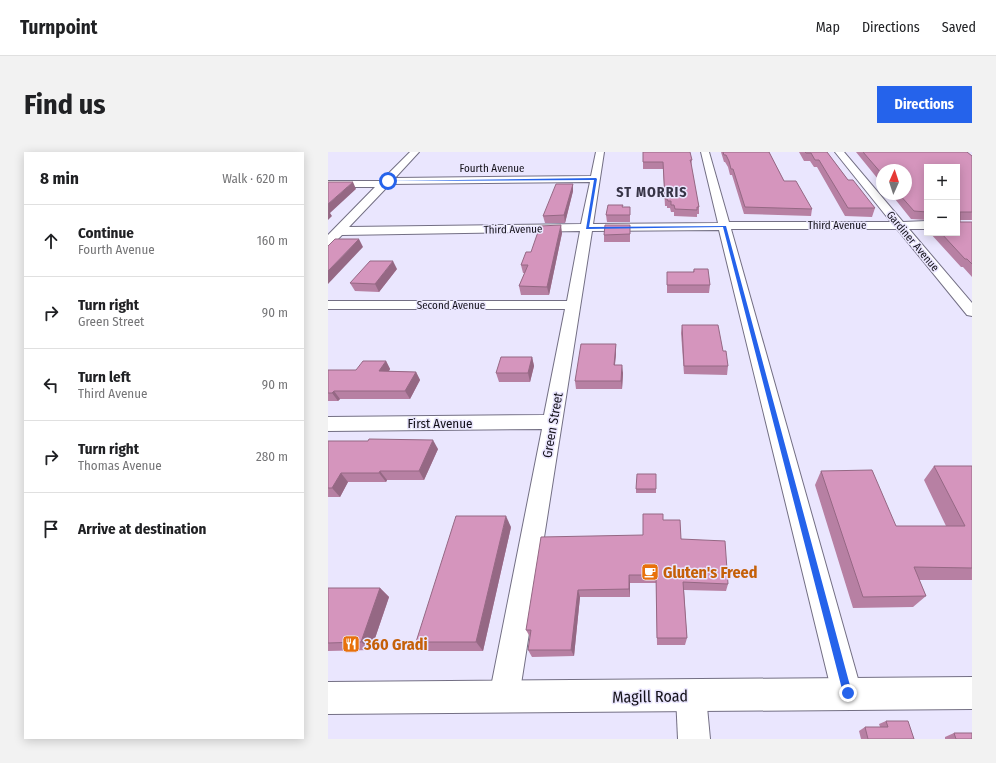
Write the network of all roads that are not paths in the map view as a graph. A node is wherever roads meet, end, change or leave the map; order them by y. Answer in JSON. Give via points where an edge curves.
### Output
{"nodes":[{"id":1,"x":415,"y":152,"type":"edge"},
{"id":2,"x":600,"y":152,"type":"edge"},
{"id":3,"x":705,"y":152,"type":"edge"},
{"id":4,"x":839,"y":152,"type":"edge"},
{"id":5,"x":596,"y":179,"type":"junction"},
{"id":6,"x":386,"y":182,"type":"junction"},
{"id":7,"x":328,"y":184,"type":"edge"},
{"id":8,"x":900,"y":225,"type":"junction"},
{"id":9,"x":924,"y":225,"type":"edge"},
{"id":10,"x":724,"y":226,"type":"junction"},
{"id":11,"x":587,"y":228,"type":"junction"},
{"id":12,"x":338,"y":231,"type":"junction"},
{"id":13,"x":328,"y":242,"type":"edge"},
{"id":14,"x":328,"y":305,"type":"edge"},
{"id":15,"x":573,"y":305,"type":"junction"},
{"id":16,"x":972,"y":312,"type":"edge"},
{"id":17,"x":553,"y":422,"type":"junction"},
{"id":18,"x":328,"y":424,"type":"edge"},
{"id":19,"x":848,"y":693,"type":"junction"},
{"id":20,"x":972,"y":693,"type":"edge"},
{"id":21,"x":691,"y":696,"type":"junction"},
{"id":22,"x":504,"y":697,"type":"junction"},
{"id":23,"x":328,"y":698,"type":"edge"},
{"id":24,"x":694,"y":739,"type":"edge"}],
"edges":[{"from":1,"to":6,"type":"street"},
{"from":2,"to":5,"type":"street","name":"Green Street"},
{"from":3,"to":10,"type":"street"},
{"from":4,"to":8,"type":"street","name":"Gardiner Avenue"},
{"from":5,"to":6,"type":"street","name":"Fourth Avenue"},
{"from":5,"to":11,"type":"street","name":"Green Street"},
{"from":6,"to":7,"type":"street","name":"Fourth Avenue"},
{"from":6,"to":12,"type":"street"},
{"from":8,"to":9,"type":"street","name":"Third Avenue"},
{"from":8,"to":10,"type":"street","name":"Third Avenue"},
{"from":8,"to":16,"type":"street","name":"Gardiner Avenue"},
{"from":10,"to":11,"type":"street","name":"Third Avenue"},
{"from":10,"to":19,"type":"street"},
{"from":11,"to":12,"type":"street","name":"Third Avenue"},
{"from":11,"to":15,"type":"street","name":"Green Street"},
{"from":12,"to":13,"type":"street"},
{"from":14,"to":15,"type":"street","name":"Second Avenue"},
{"from":15,"to":17,"type":"street","name":"Green Street"},
{"from":17,"to":18,"type":"street","name":"First Avenue"},
{"from":17,"to":22,"type":"street","name":"Green Street"},
{"from":19,"to":20,"type":"main road","name":"Magill Road"},
{"from":19,"to":21,"type":"main road","name":"Magill Road"},
{"from":21,"to":22,"type":"main road","name":"Magill Road"},
{"from":21,"to":24,"type":"street"},
{"from":22,"to":23,"type":"main road","name":"Magill Road"}]}
